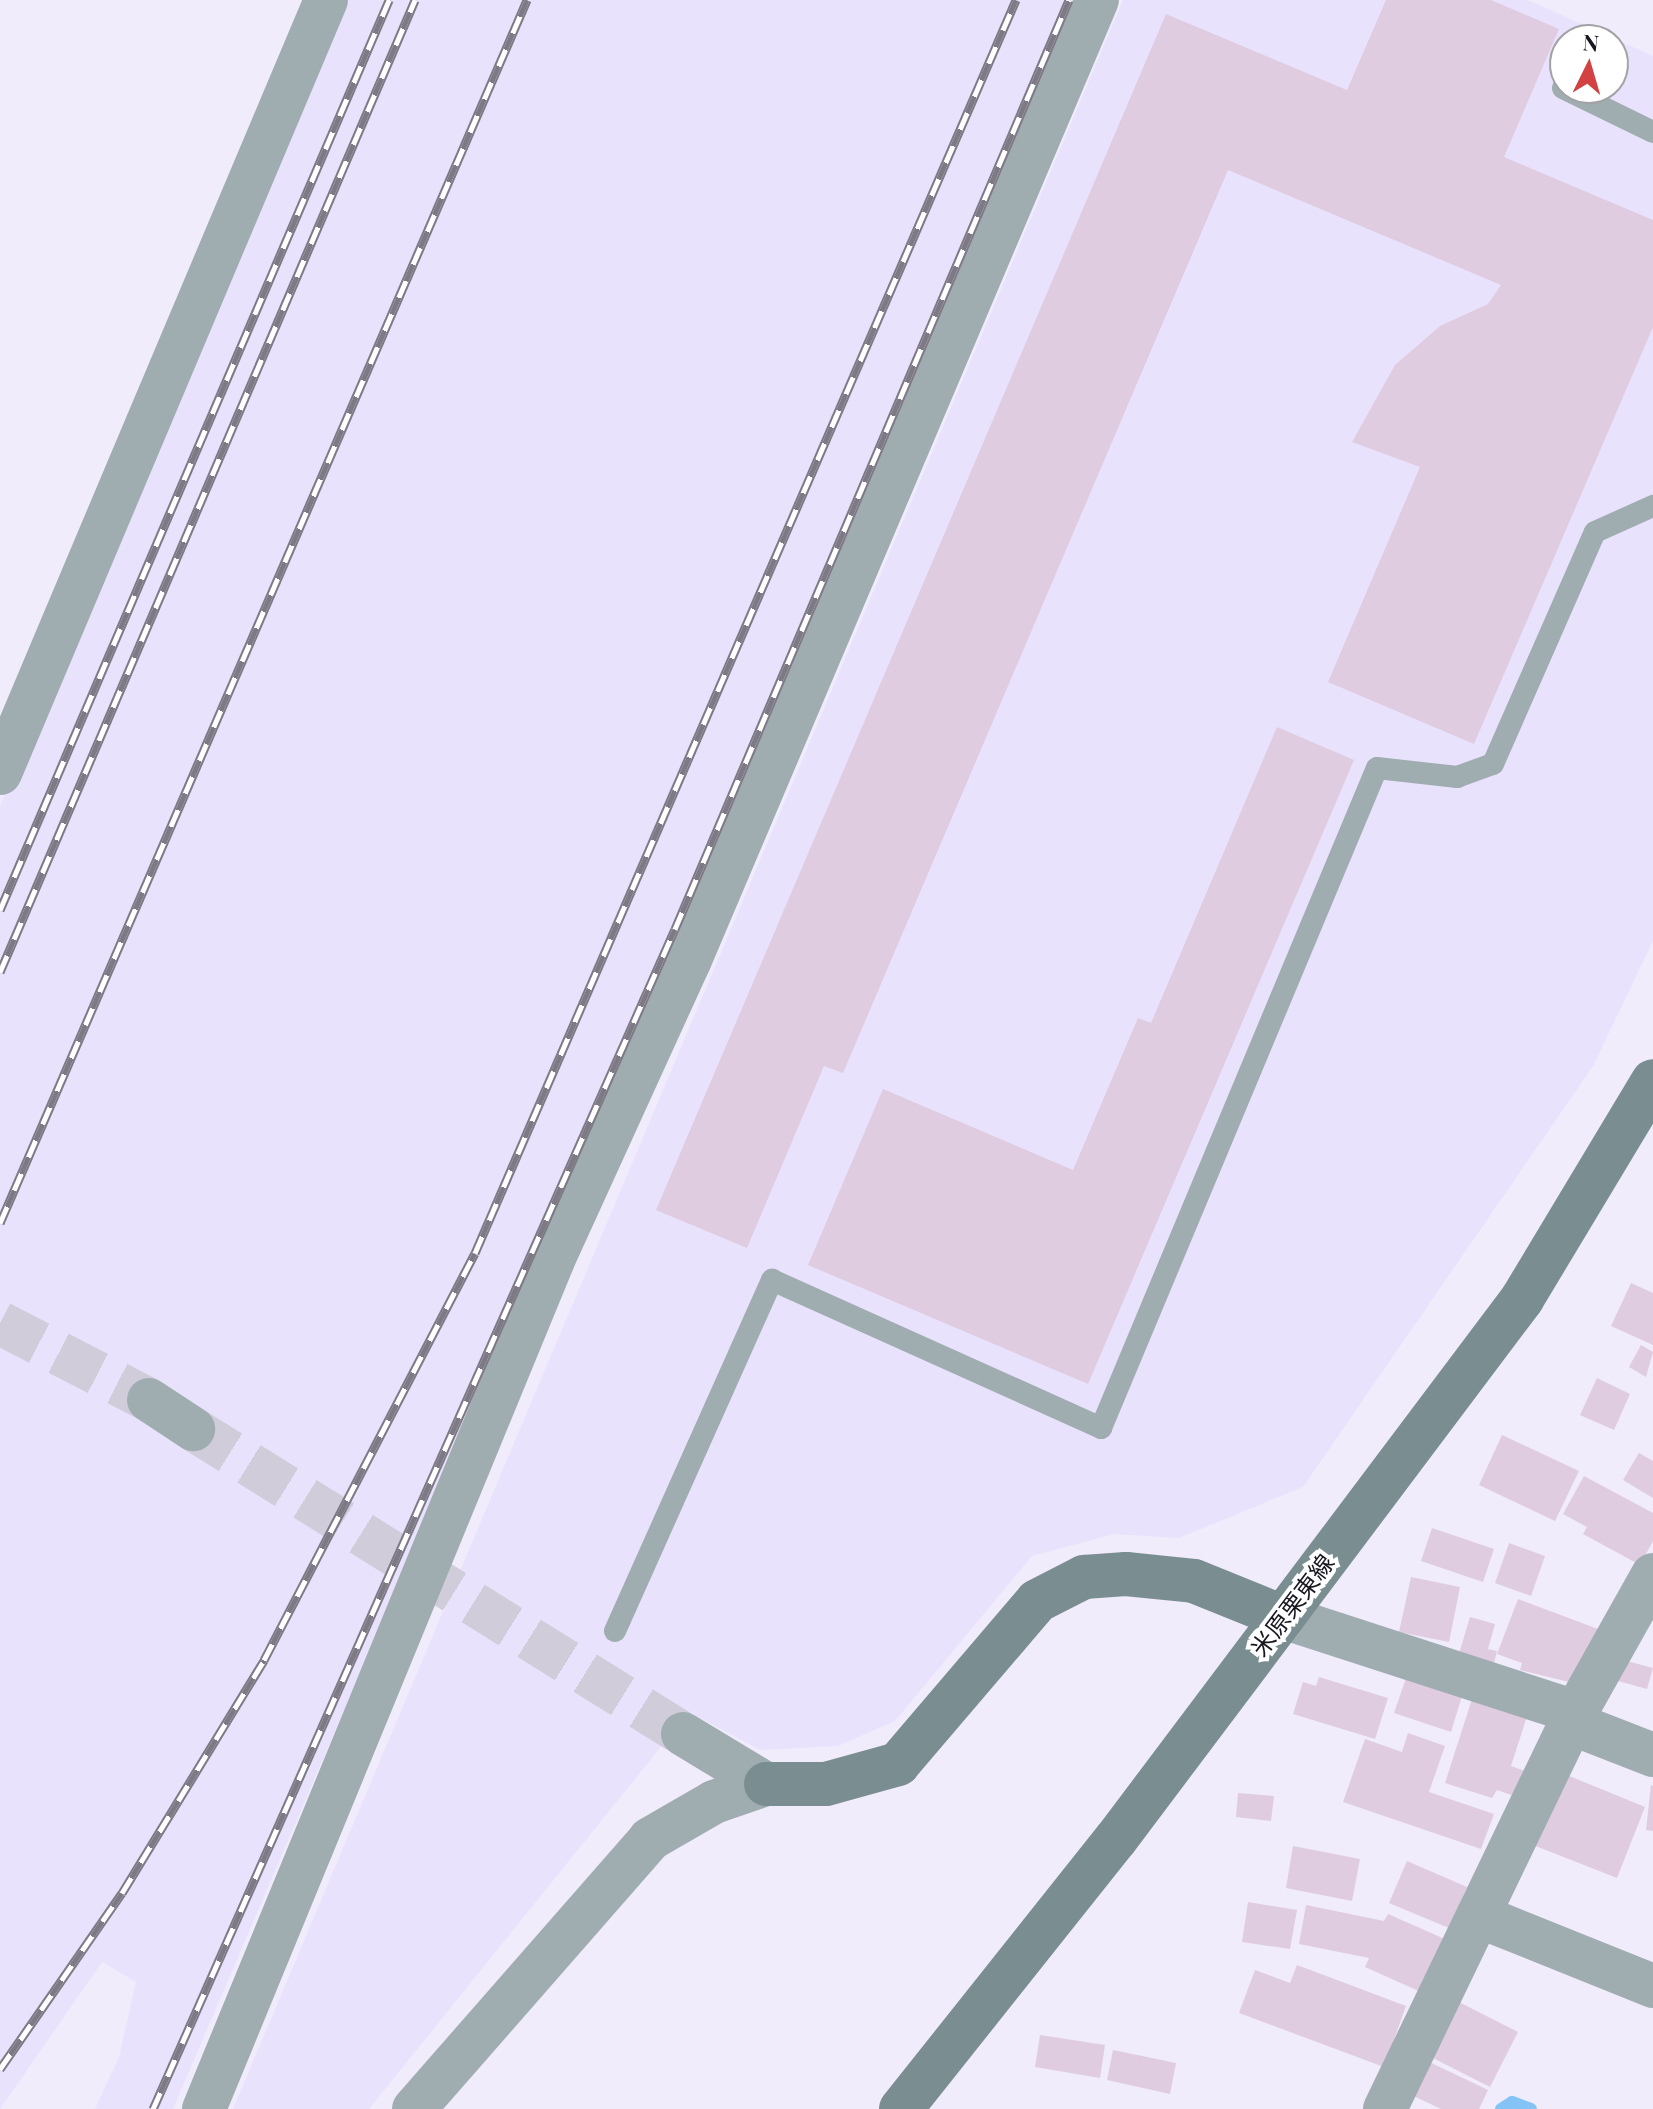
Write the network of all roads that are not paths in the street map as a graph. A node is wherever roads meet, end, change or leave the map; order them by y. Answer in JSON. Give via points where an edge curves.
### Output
{"nodes":[{"id":1,"x":326,"y":0,"type":"edge"},
{"id":2,"x":1097,"y":0,"type":"edge"},
{"id":3,"x":1596,"y":104,"type":"edge"},
{"id":4,"x":1653,"y":132,"type":"edge"},
{"id":5,"x":1653,"y":506,"type":"edge"},
{"id":6,"x":0,"y":773,"type":"edge"},
{"id":7,"x":1653,"y":1081,"type":"edge"},
{"id":8,"x":149,"y":1400,"type":"tunnel mouth"},
{"id":9,"x":193,"y":1429,"type":"tunnel mouth"},
{"id":10,"x":1653,"y":1575,"type":"edge"},
{"id":11,"x":1283,"y":1617,"type":"junction"},
{"id":12,"x":615,"y":1631,"type":"dead end"},
{"id":13,"x":1573,"y":1717,"type":"junction"},
{"id":14,"x":683,"y":1734,"type":"tunnel mouth"},
{"id":15,"x":1653,"y":1755,"type":"edge"},
{"id":16,"x":766,"y":1784,"type":"junction"},
{"id":17,"x":1479,"y":1916,"type":"junction"},
{"id":18,"x":1653,"y":1986,"type":"edge"},
{"id":19,"x":204,"y":2109,"type":"edge"},
{"id":20,"x":414,"y":2109,"type":"edge"},
{"id":21,"x":901,"y":2109,"type":"edge"},
{"id":22,"x":1385,"y":2109,"type":"edge"}],
"edges":[{"from":1,"to":6,"type":"street"},
{"from":2,"to":19,"type":"street","via":[[689,962],[553,1260]]},
{"from":3,"to":4,"type":"lane"},
{"from":5,"to":12,"type":"lane","via":[[1595,532],[1493,764],[1457,777],[1377,768],[1101,1428],[772,1280]]},
{"from":7,"to":11,"type":"main road","name":"米原栗東線","via":[[1522,1299]]},
{"from":8,"to":9,"type":"street"},
{"from":10,"to":13,"type":"street"},
{"from":11,"to":13,"type":"street"},
{"from":11,"to":16,"type":"main road","via":[[1194,1581],[1126,1574],[1084,1577],[1037,1601],[898,1764],[826,1784]]},
{"from":11,"to":21,"type":"main road","name":"米原栗東線","via":[[1116,1839]]},
{"from":13,"to":15,"type":"street"},
{"from":13,"to":17,"type":"street"},
{"from":14,"to":16,"type":"street"},
{"from":16,"to":20,"type":"street","via":[[714,1802],[650,1839]]},
{"from":17,"to":18,"type":"street"},
{"from":17,"to":22,"type":"street"}]}
